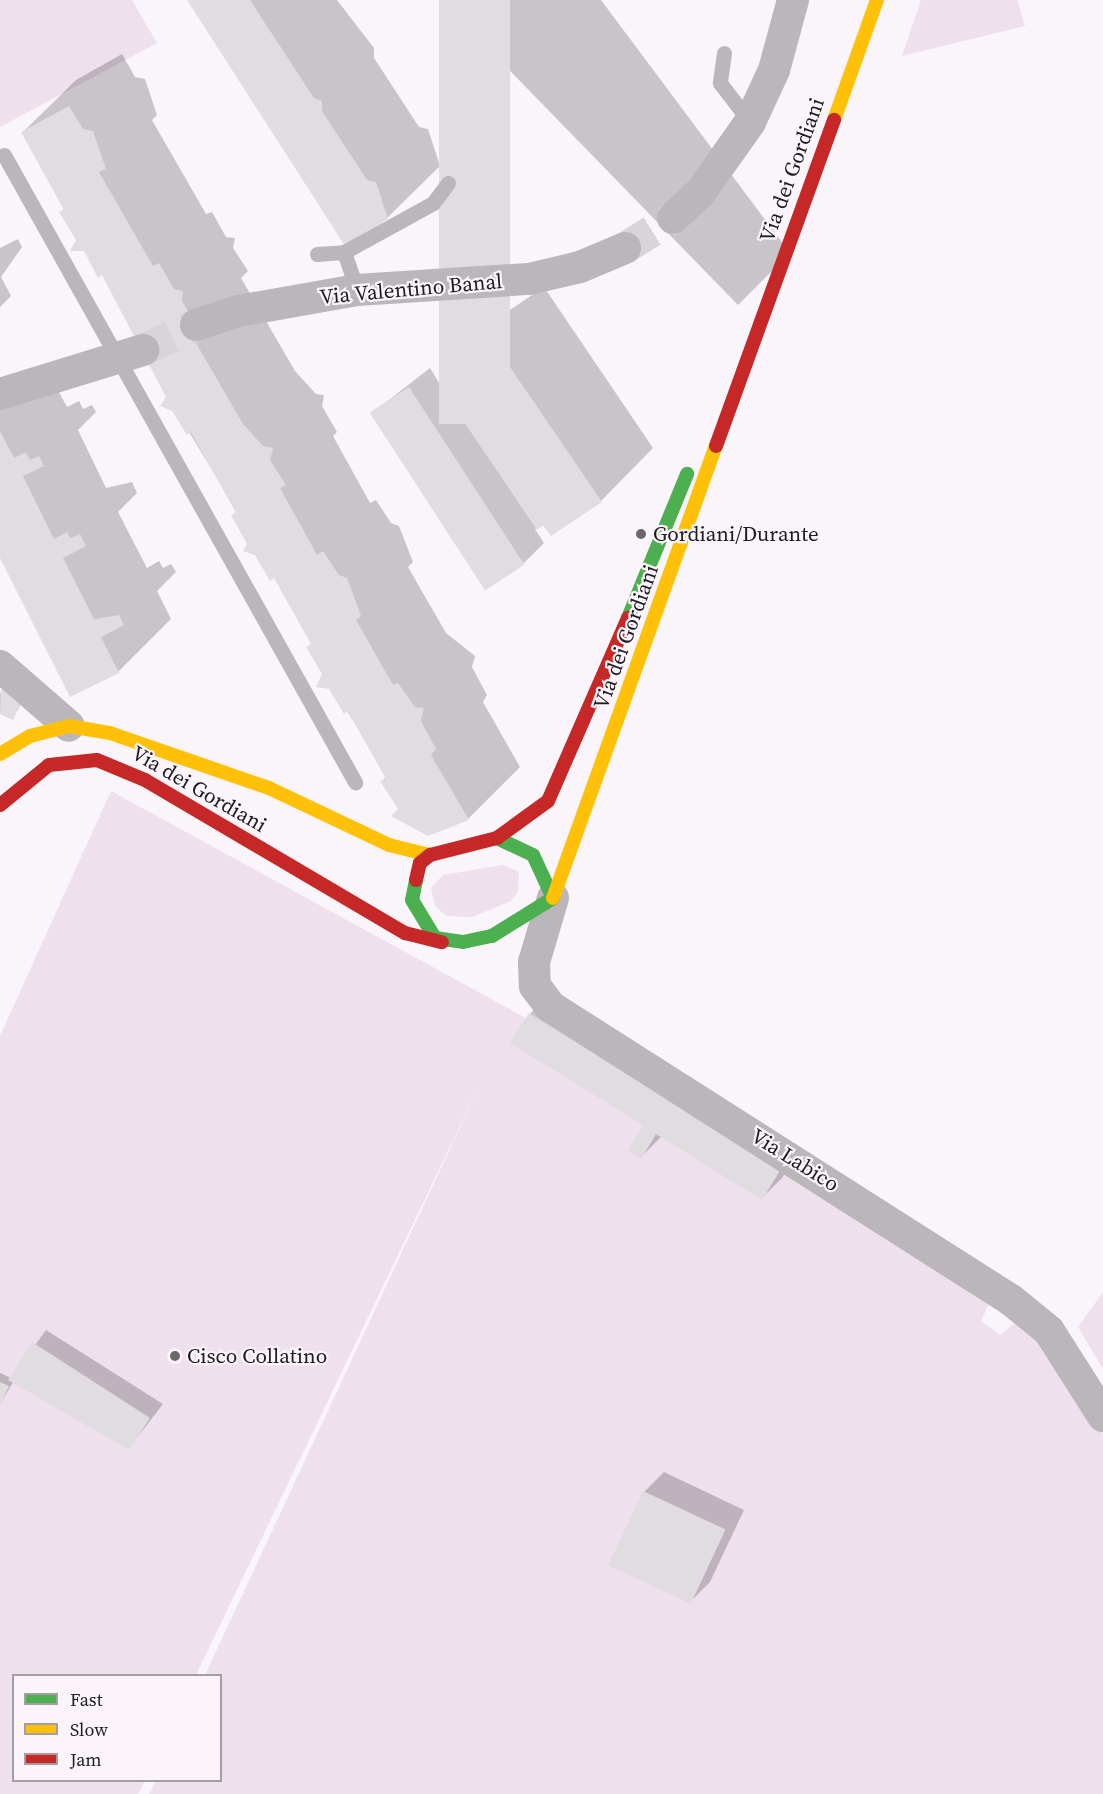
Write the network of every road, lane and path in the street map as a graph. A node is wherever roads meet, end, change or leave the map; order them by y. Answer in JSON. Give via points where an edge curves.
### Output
{"nodes":[{"id":1,"x":793,"y":0,"type":"edge"},
{"id":2,"x":878,"y":0,"type":"edge"},
{"id":3,"x":724,"y":53,"type":"dead end"},
{"id":4,"x":750,"y":122,"type":"junction"},
{"id":5,"x":4,"y":155,"type":"dead end"},
{"id":6,"x":448,"y":183,"type":"dead end"},
{"id":7,"x":673,"y":218,"type":"tunnel mouth"},
{"id":8,"x":344,"y":252,"type":"junction"},
{"id":9,"x":604,"y":253,"type":"tunnel mouth"},
{"id":10,"x":317,"y":254,"type":"dead end"},
{"id":11,"x":357,"y":290,"type":"junction"},
{"id":12,"x":196,"y":325,"type":"tunnel mouth"},
{"id":13,"x":129,"y":355,"type":"junction"},
{"id":14,"x":734,"y":389,"type":"junction"},
{"id":15,"x":0,"y":394,"type":"edge"},
{"id":16,"x":0,"y":666,"type":"edge"},
{"id":17,"x":69,"y":726,"type":"junction"},
{"id":18,"x":0,"y":754,"type":"edge"},
{"id":19,"x":355,"y":782,"type":"dead end"},
{"id":20,"x":0,"y":806,"type":"edge"},
{"id":21,"x":497,"y":838,"type":"junction"},
{"id":22,"x":430,"y":855,"type":"junction"},
{"id":23,"x":552,"y":897,"type":"junction"},
{"id":24,"x":442,"y":942,"type":"junction"},
{"id":25,"x":1103,"y":1416,"type":"edge"}],
"edges":[{"from":1,"to":4,"type":"street","via":[[774,70]]},
{"from":2,"to":14,"type":"street","name":"Via dei Gordiani"},
{"from":3,"to":4,"type":"lane","via":[[720,82]]},
{"from":4,"to":7,"type":"street","via":[[714,161]]},
{"from":5,"to":13,"type":"lane"},
{"from":6,"to":8,"type":"lane","via":[[434,202]]},
{"from":8,"to":10,"type":"lane"},
{"from":8,"to":11,"type":"lane"},
{"from":9,"to":11,"type":"street","name":"Via Valentino Banal","via":[[520,280]]},
{"from":11,"to":12,"type":"street","name":"Via Valentino Banal","via":[[249,308]]},
{"from":13,"to":15,"type":"street"},
{"from":13,"to":19,"type":"lane"},
{"from":14,"to":21,"type":"street","name":"Via dei Gordiani","via":[[655,543],[564,773],[548,801]]},
{"from":14,"to":23,"type":"street","name":"Via dei Gordiani"},
{"from":16,"to":17,"type":"street"},
{"from":17,"to":18,"type":"street","name":"Via dei Gordiani","via":[[30,736]]},
{"from":17,"to":22,"type":"street","name":"Via dei Gordiani","via":[[110,733],[218,770],[389,844]]},
{"from":20,"to":24,"type":"street","name":"Via dei Gordiani","via":[[17,786],[49,765],[97,760],[145,780],[405,933]]},
{"from":21,"to":22,"type":"street"},
{"from":21,"to":23,"type":"street","via":[[533,855]]},
{"from":22,"to":24,"type":"street","via":[[414,874],[412,900],[425,929]]},
{"from":23,"to":24,"type":"street","via":[[501,933]]},
{"from":23,"to":25,"type":"street","name":"Via Labico","via":[[534,962],[536,986],[551,1007],[1011,1300],[1049,1331]]}]}
